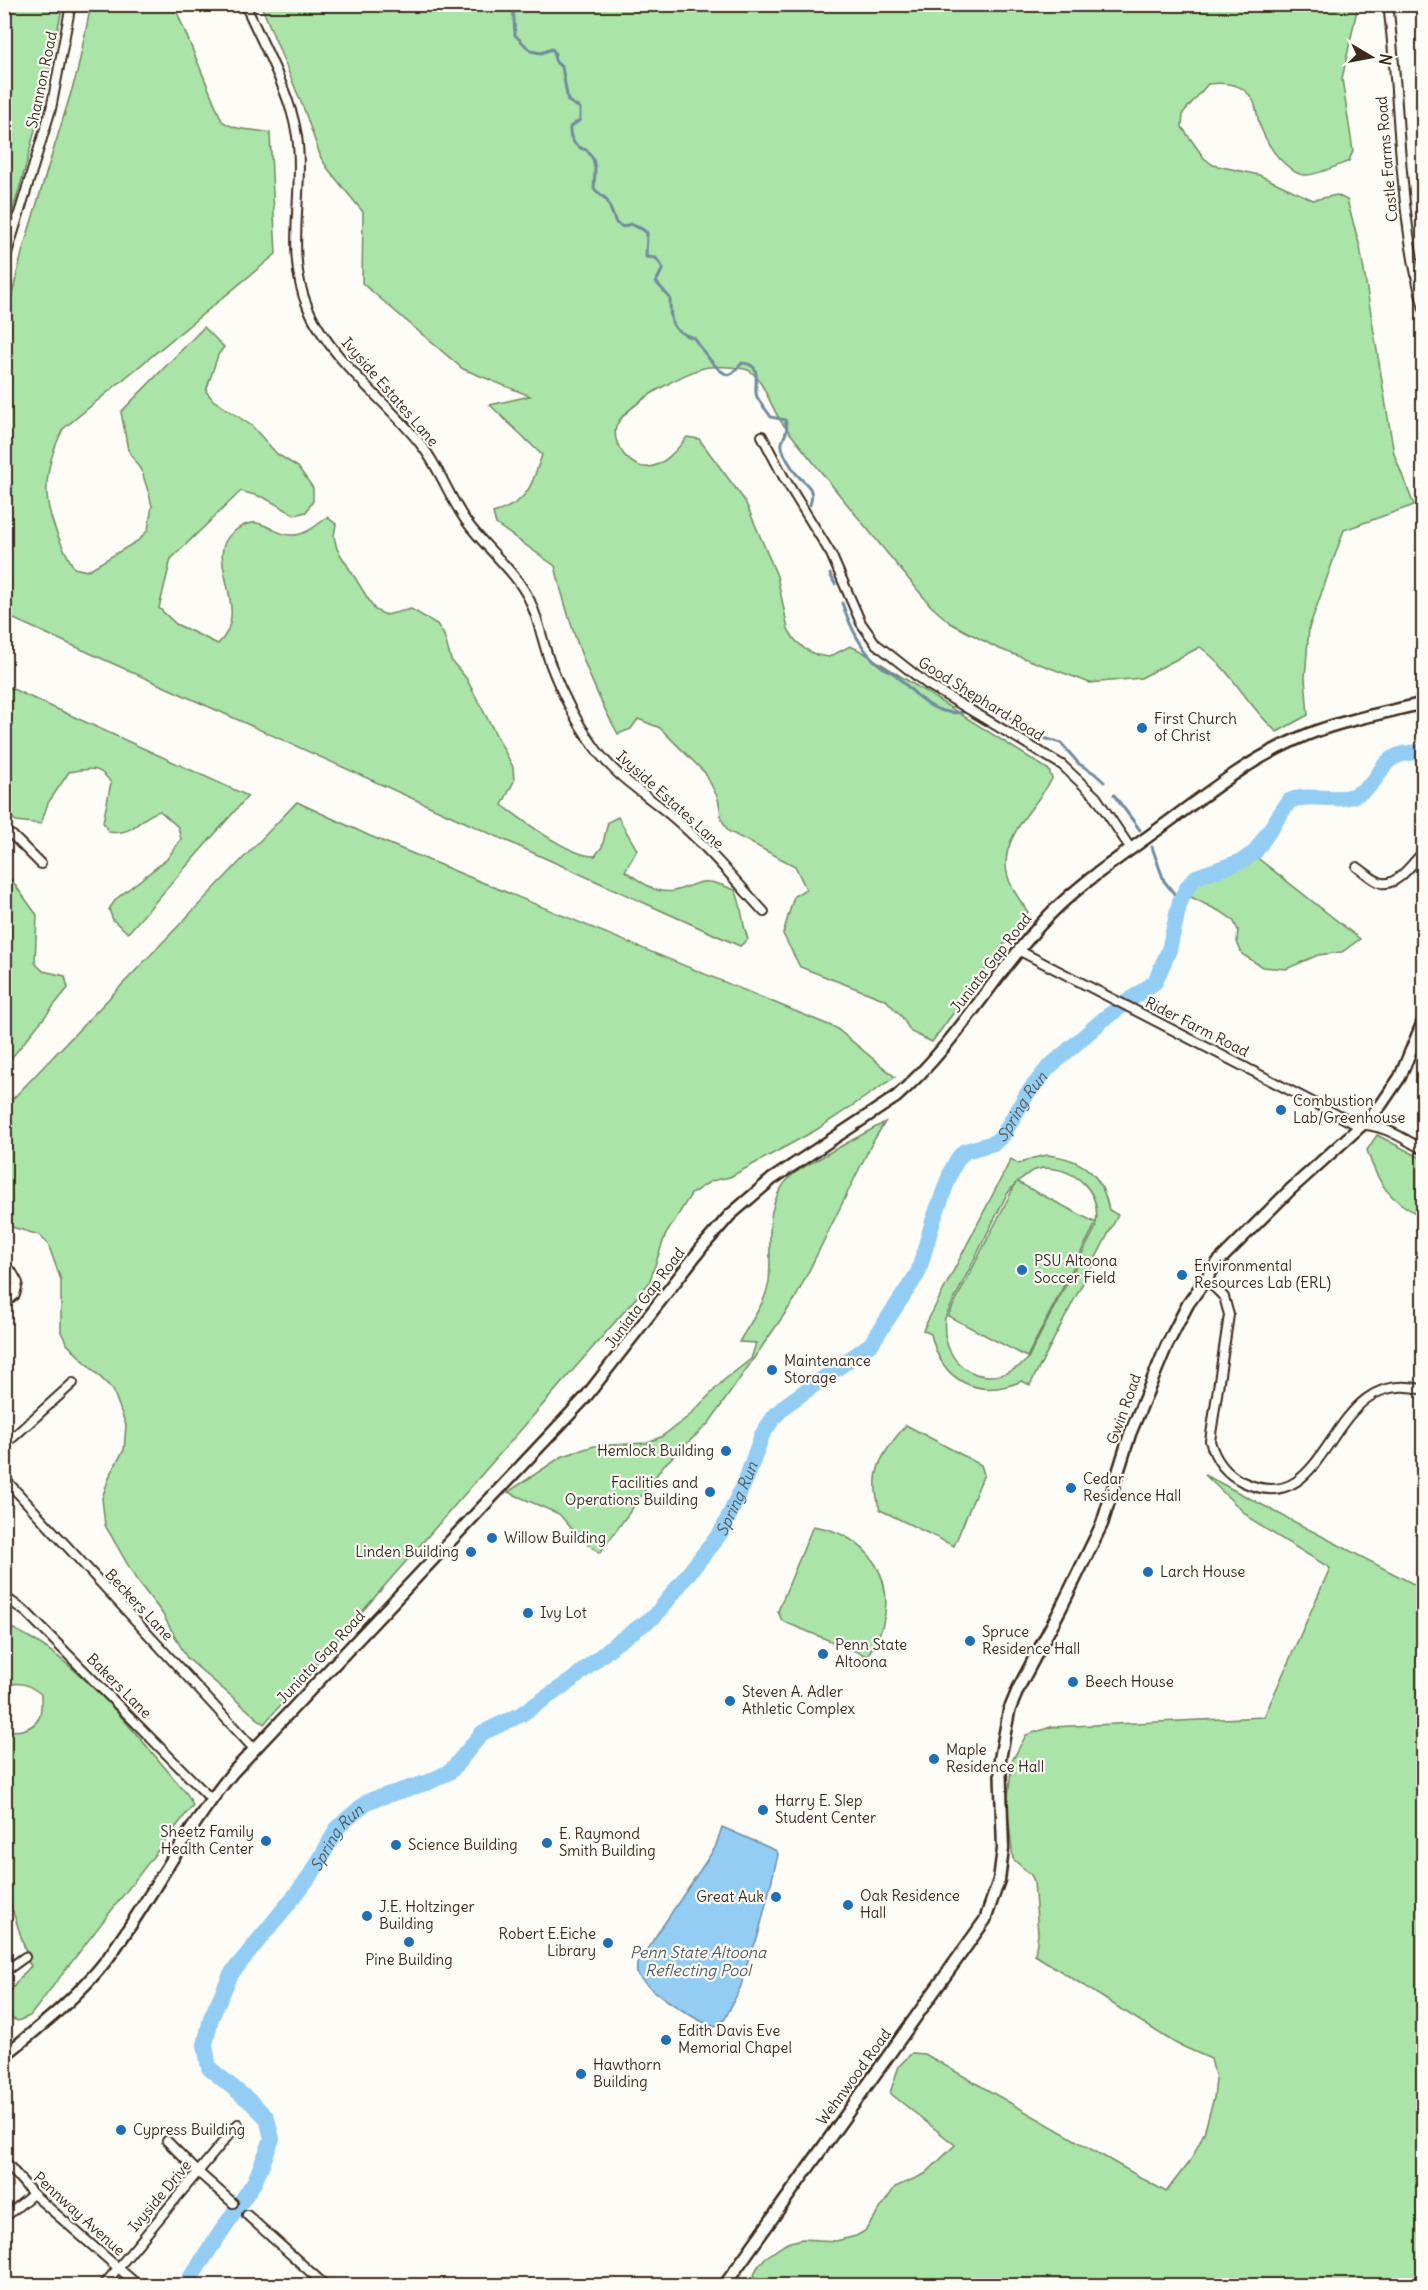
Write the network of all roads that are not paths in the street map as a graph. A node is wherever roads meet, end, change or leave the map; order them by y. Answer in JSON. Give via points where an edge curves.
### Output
{"nodes":[{"id":1,"x":71,"y":4,"type":"edge"},
{"id":2,"x":245,"y":4,"type":"edge"},
{"id":3,"x":1388,"y":4,"type":"edge"},
{"id":4,"x":4,"y":264,"type":"edge"},
{"id":5,"x":1424,"y":309,"type":"edge"},
{"id":6,"x":762,"y":436,"type":"dead end"},
{"id":7,"x":1424,"y":703,"type":"edge"},
{"id":8,"x":4,"y":832,"type":"edge"},
{"id":9,"x":1131,"y":849,"type":"junction"},
{"id":10,"x":1424,"y":851,"type":"edge"},
{"id":11,"x":41,"y":864,"type":"dead end"},
{"id":12,"x":1357,"y":867,"type":"dead end"},
{"id":13,"x":764,"y":912,"type":"dead end"},
{"id":14,"x":1018,"y":950,"type":"junction"},
{"id":15,"x":1424,"y":1019,"type":"edge"},
{"id":16,"x":1420,"y":1038,"type":"edge"},
{"id":17,"x":1363,"y":1124,"type":"junction"},
{"id":18,"x":1424,"y":1150,"type":"edge"},
{"id":19,"x":4,"y":1267,"type":"edge"},
{"id":20,"x":1205,"y":1278,"type":"junction"},
{"id":21,"x":4,"y":1304,"type":"edge"},
{"id":22,"x":73,"y":1383,"type":"dead end"},
{"id":23,"x":1424,"y":1390,"type":"edge"},
{"id":24,"x":4,"y":1447,"type":"edge"},
{"id":25,"x":4,"y":1478,"type":"edge"},
{"id":26,"x":4,"y":1596,"type":"edge"},
{"id":27,"x":254,"y":1749,"type":"junction"},
{"id":28,"x":211,"y":1799,"type":"junction"},
{"id":29,"x":999,"y":1880,"type":"joint"},
{"id":30,"x":25,"y":1957,"type":"dead end"},
{"id":31,"x":4,"y":1972,"type":"edge"},
{"id":32,"x":4,"y":2056,"type":"edge"},
{"id":33,"x":238,"y":2124,"type":"dead end"},
{"id":34,"x":168,"y":2141,"type":"dead end"},
{"id":35,"x":4,"y":2160,"type":"edge"},
{"id":36,"x":198,"y":2172,"type":"junction"},
{"id":37,"x":33,"y":2194,"type":"junction"},
{"id":38,"x":233,"y":2203,"type":"dead end"},
{"id":39,"x":247,"y":2215,"type":"dead end"},
{"id":40,"x":4,"y":2218,"type":"edge"},
{"id":41,"x":118,"y":2267,"type":"junction"},
{"id":42,"x":103,"y":2286,"type":"edge"},
{"id":43,"x":139,"y":2286,"type":"edge"},
{"id":44,"x":326,"y":2286,"type":"edge"},
{"id":45,"x":724,"y":2286,"type":"edge"}],
"edges":[{"from":1,"to":4,"type":"street","name":"Shannon Road","via":[[51,109]]},
{"from":2,"to":13,"type":"street","name":"Ivyside Estates Lane","via":[[288,101],[296,132],[298,271],[318,327],[338,355],[422,446],[468,524],[524,589],[564,696],[595,749],[621,778],[702,845]]},
{"from":3,"to":5,"type":"street","name":"Castle Farms Road","via":[[1405,215]]},
{"from":6,"to":9,"type":"street","name":"Good Shephard Road","via":[[831,554],[861,623],[876,644],[927,684],[1062,765],[1096,797]]},
{"from":7,"to":9,"type":"main road","name":"Juniata Gap Road","via":[[1332,726],[1283,745],[1242,768]]},
{"from":8,"to":11,"type":"street"},
{"from":9,"to":14,"type":"main road","name":"Juniata Gap Road","via":[[1063,902]]},
{"from":10,"to":12,"type":"street","via":[[1398,878],[1386,883]]},
{"from":14,"to":17,"type":"street","name":"Rider Farm Road","via":[[1355,1124]]},
{"from":14,"to":27,"type":"main road","name":"Juniata Gap Road","via":[[943,1050],[915,1080],[869,1116],[772,1179],[730,1215],[585,1398]]},
{"from":15,"to":16,"type":"main road","name":"Gwin Road"},
{"from":16,"to":17,"type":"main road","name":"Gwin Road","via":[[1392,1091]]},
{"from":17,"to":18,"type":"street","name":"Rider Farm Road","via":[[1386,1129]]},
{"from":17,"to":20,"type":"main road","name":"Gwin Road","via":[[1291,1188]]},
{"from":19,"to":21,"type":"street","via":[[18,1283],[15,1295]]},
{"from":20,"to":23,"type":"street","via":[[1224,1297],[1228,1315],[1210,1441],[1218,1460],[1234,1478],[1269,1491],[1291,1486],[1308,1472],[1361,1402],[1390,1388]]},
{"from":20,"to":29,"type":"main road","name":"Gwin Road","via":[[1178,1322],[1146,1391],[1090,1551],[1009,1711],[1000,1759],[1003,1849]]},
{"from":22,"to":24,"type":"street"},
{"from":25,"to":27,"type":"street","name":"Beckers Lane"},
{"from":26,"to":28,"type":"street","name":"Bakers Lane","via":[[27,1613]]},
{"from":27,"to":28,"type":"main road","name":"Juniata Gap Road"},
{"from":28,"to":32,"type":"main road","name":"Juniata Gap Road","via":[[108,1958],[69,2001]]},
{"from":29,"to":45,"type":"main road","name":"Wehnwood Road","via":[[985,1920]]},
{"from":30,"to":31,"type":"street"},
{"from":33,"to":36,"type":"street","name":"Ivyside Drive"},
{"from":34,"to":36,"type":"street"},
{"from":35,"to":37,"type":"street","name":"Pennway Avenue"},
{"from":36,"to":38,"type":"street"},
{"from":36,"to":41,"type":"street","name":"Ivyside Drive"},
{"from":37,"to":40,"type":"street"},
{"from":37,"to":41,"type":"street","name":"Pennway Avenue"},
{"from":39,"to":44,"type":"street"},
{"from":41,"to":42,"type":"street","name":"Ivyside Drive"},
{"from":41,"to":43,"type":"street","name":"Pennway Avenue"}]}
